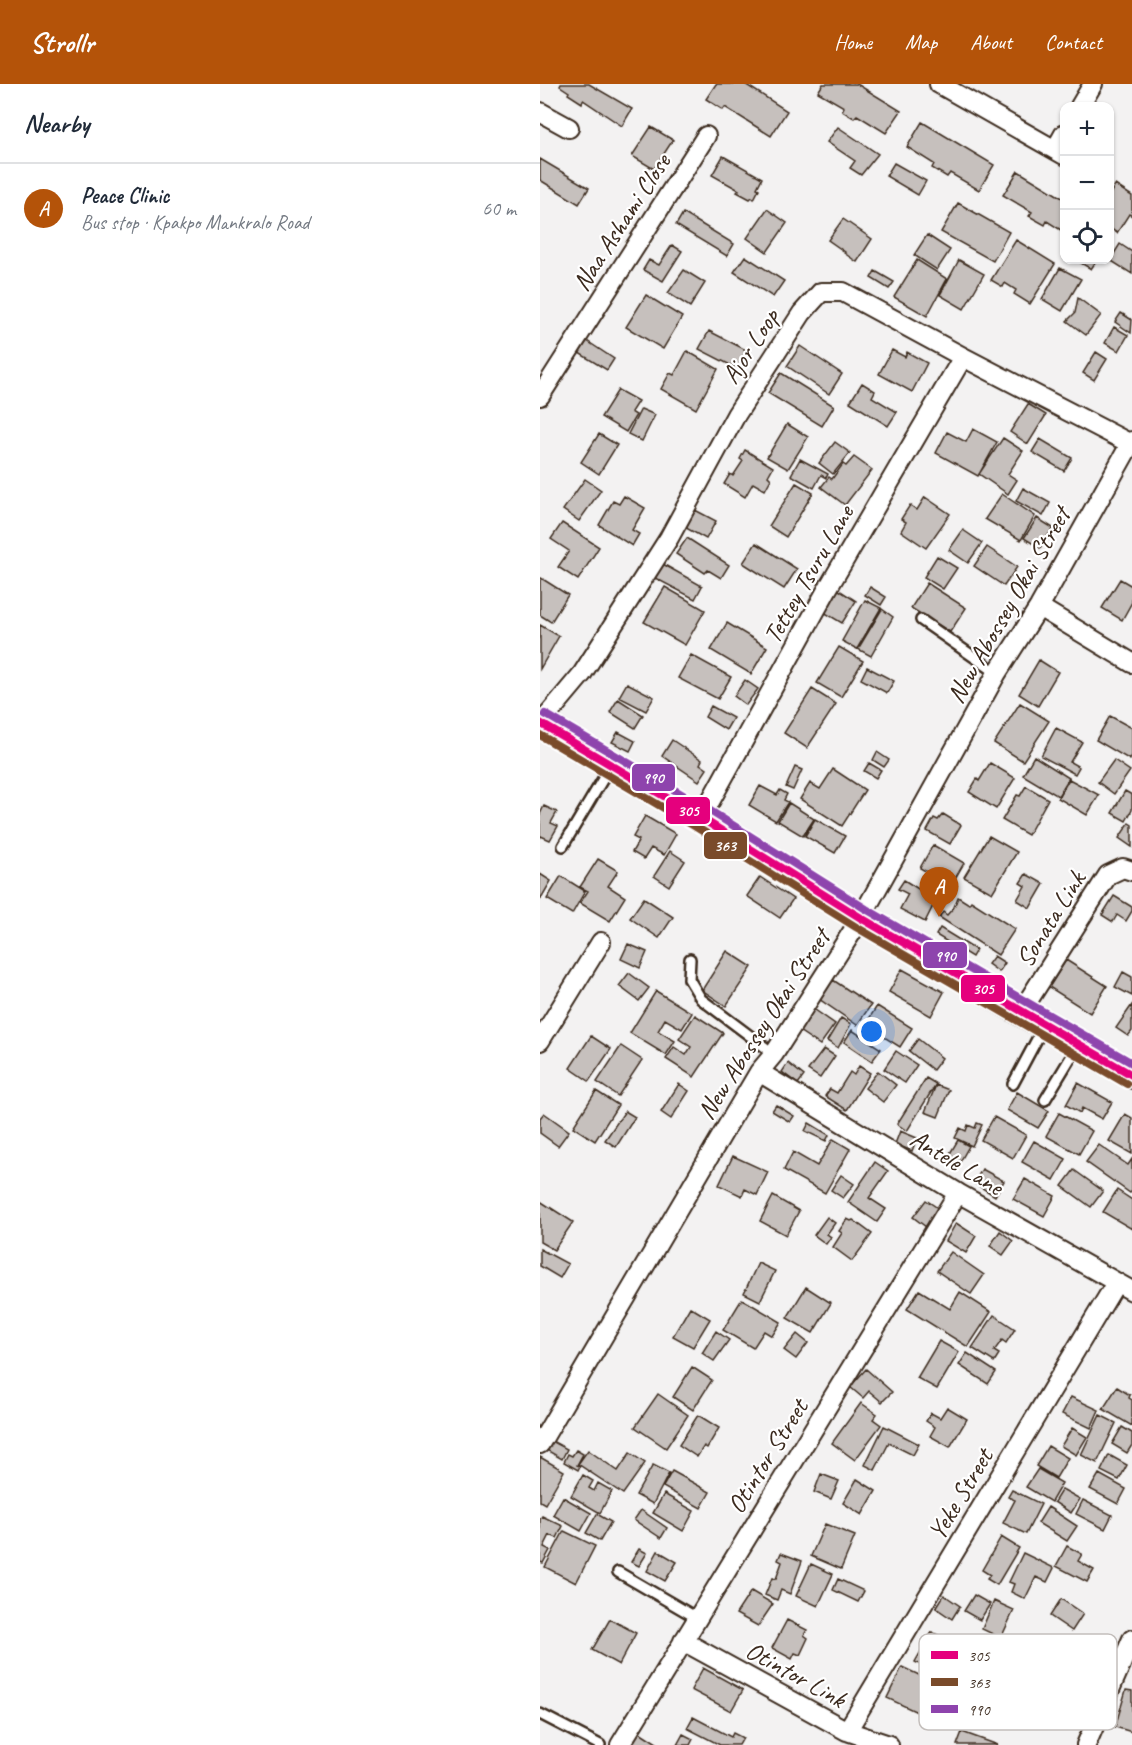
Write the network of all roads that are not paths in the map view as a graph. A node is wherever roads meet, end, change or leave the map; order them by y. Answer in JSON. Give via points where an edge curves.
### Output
{"nodes":[{"id":1,"x":939,"y":84,"type":"edge"},
{"id":2,"x":1093,"y":84,"type":"edge"},
{"id":3,"x":1082,"y":102,"type":"edge"},
{"id":4,"x":540,"y":112,"type":"edge"},
{"id":5,"x":569,"y":128,"type":"dead end"},
{"id":6,"x":706,"y":136,"type":"dead end"},
{"id":7,"x":1060,"y":153,"type":"edge"},
{"id":8,"x":963,"y":357,"type":"junction"},
{"id":9,"x":540,"y":396,"type":"edge"},
{"id":10,"x":1131,"y":442,"type":"edge"},
{"id":11,"x":1039,"y":607,"type":"junction"},
{"id":12,"x":921,"y":620,"type":"dead end"},
{"id":13,"x":1132,"y":663,"type":"edge"},
{"id":14,"x":997,"y":672,"type":"junction"},
{"id":15,"x":540,"y":723,"type":"edge"},
{"id":16,"x":611,"y":765,"type":"junction"},
{"id":17,"x":701,"y":818,"type":"junction"},
{"id":18,"x":563,"y":846,"type":"dead end"},
{"id":19,"x":1132,"y":871,"type":"edge"},
{"id":20,"x":861,"y":918,"type":"junction"},
{"id":21,"x":601,"y":942,"type":"dead end"},
{"id":22,"x":690,"y":959,"type":"dead end"},
{"id":23,"x":1021,"y":1012,"type":"junction"},
{"id":24,"x":1044,"y":1026,"type":"junction"},
{"id":25,"x":540,"y":1041,"type":"edge"},
{"id":26,"x":1078,"y":1045,"type":"junction"},
{"id":27,"x":774,"y":1054,"type":"junction"},
{"id":28,"x":759,"y":1072,"type":"junction"},
{"id":29,"x":1132,"y":1075,"type":"edge"},
{"id":30,"x":1013,"y":1084,"type":"dead end"},
{"id":31,"x":1045,"y":1100,"type":"dead end"},
{"id":32,"x":958,"y":1193,"type":"junction"},
{"id":33,"x":1124,"y":1287,"type":"edge"},
{"id":34,"x":542,"y":1434,"type":"edge"},
{"id":35,"x":618,"y":1572,"type":"dead end"},
{"id":36,"x":697,"y":1618,"type":"junction"},
{"id":37,"x":1132,"y":1639,"type":"edge"},
{"id":38,"x":683,"y":1641,"type":"junction"},
{"id":39,"x":1117,"y":1674,"type":"edge"},
{"id":40,"x":540,"y":1714,"type":"edge"},
{"id":41,"x":1093,"y":1730,"type":"edge"},
{"id":42,"x":847,"y":1731,"type":"junction"},
{"id":43,"x":600,"y":1745,"type":"edge"},
{"id":44,"x":620,"y":1745,"type":"edge"},
{"id":45,"x":889,"y":1745,"type":"edge"},
{"id":46,"x":1086,"y":1745,"type":"edge"}],
"edges":[{"from":1,"to":7,"type":"street"},
{"from":2,"to":3,"type":"street"},
{"from":4,"to":5,"type":"street"},
{"from":6,"to":9,"type":"street","name":"Naa Ashami Close"},
{"from":8,"to":10,"type":"street","name":"Ajor Loop"},
{"from":8,"to":15,"type":"street","name":"Ajor Loop","via":[[843,292],[821,292],[802,313],[736,415],[669,538],[582,674]]},
{"from":8,"to":17,"type":"street","name":"Tettey Tsuru Lane","via":[[828,588]]},
{"from":10,"to":11,"type":"street","name":"New Abossey Okai Street"},
{"from":11,"to":13,"type":"street"},
{"from":11,"to":14,"type":"street","name":"New Abossey Okai Street"},
{"from":12,"to":14,"type":"lane"},
{"from":14,"to":20,"type":"street","name":"New Abossey Okai Street"},
{"from":15,"to":16,"type":"street"},
{"from":16,"to":17,"type":"street"},
{"from":16,"to":18,"type":"lane"},
{"from":17,"to":20,"type":"street"},
{"from":19,"to":23,"type":"street","name":"Sonata Link","via":[[1123,868],[1108,875]]},
{"from":20,"to":23,"type":"street"},
{"from":20,"to":27,"type":"street","name":"New Abossey Okai Street"},
{"from":21,"to":25,"type":"street"},
{"from":22,"to":27,"type":"lane","via":[[689,979],[701,999]]},
{"from":23,"to":24,"type":"street"},
{"from":24,"to":26,"type":"street"},
{"from":24,"to":30,"type":"lane"},
{"from":26,"to":29,"type":"street"},
{"from":26,"to":31,"type":"lane"},
{"from":27,"to":28,"type":"street","name":"New Abossey Okai Street"},
{"from":28,"to":32,"type":"street","name":"Antele Lane"},
{"from":28,"to":34,"type":"street","name":"New Abossey Okai Street"},
{"from":32,"to":33,"type":"street","name":"Antele Lane"},
{"from":32,"to":36,"type":"street","name":"Otintor Street"},
{"from":33,"to":42,"type":"street","name":"Yeke Street"},
{"from":35,"to":36,"type":"lane"},
{"from":36,"to":38,"type":"street","name":"Otintor Street"},
{"from":37,"to":39,"type":"street"},
{"from":38,"to":42,"type":"street","name":"Otintor Link"},
{"from":38,"to":44,"type":"street","name":"Otintor Street"},
{"from":40,"to":43,"type":"lane"},
{"from":41,"to":46,"type":"street"},
{"from":42,"to":45,"type":"street","name":"Otintor Link"}]}
